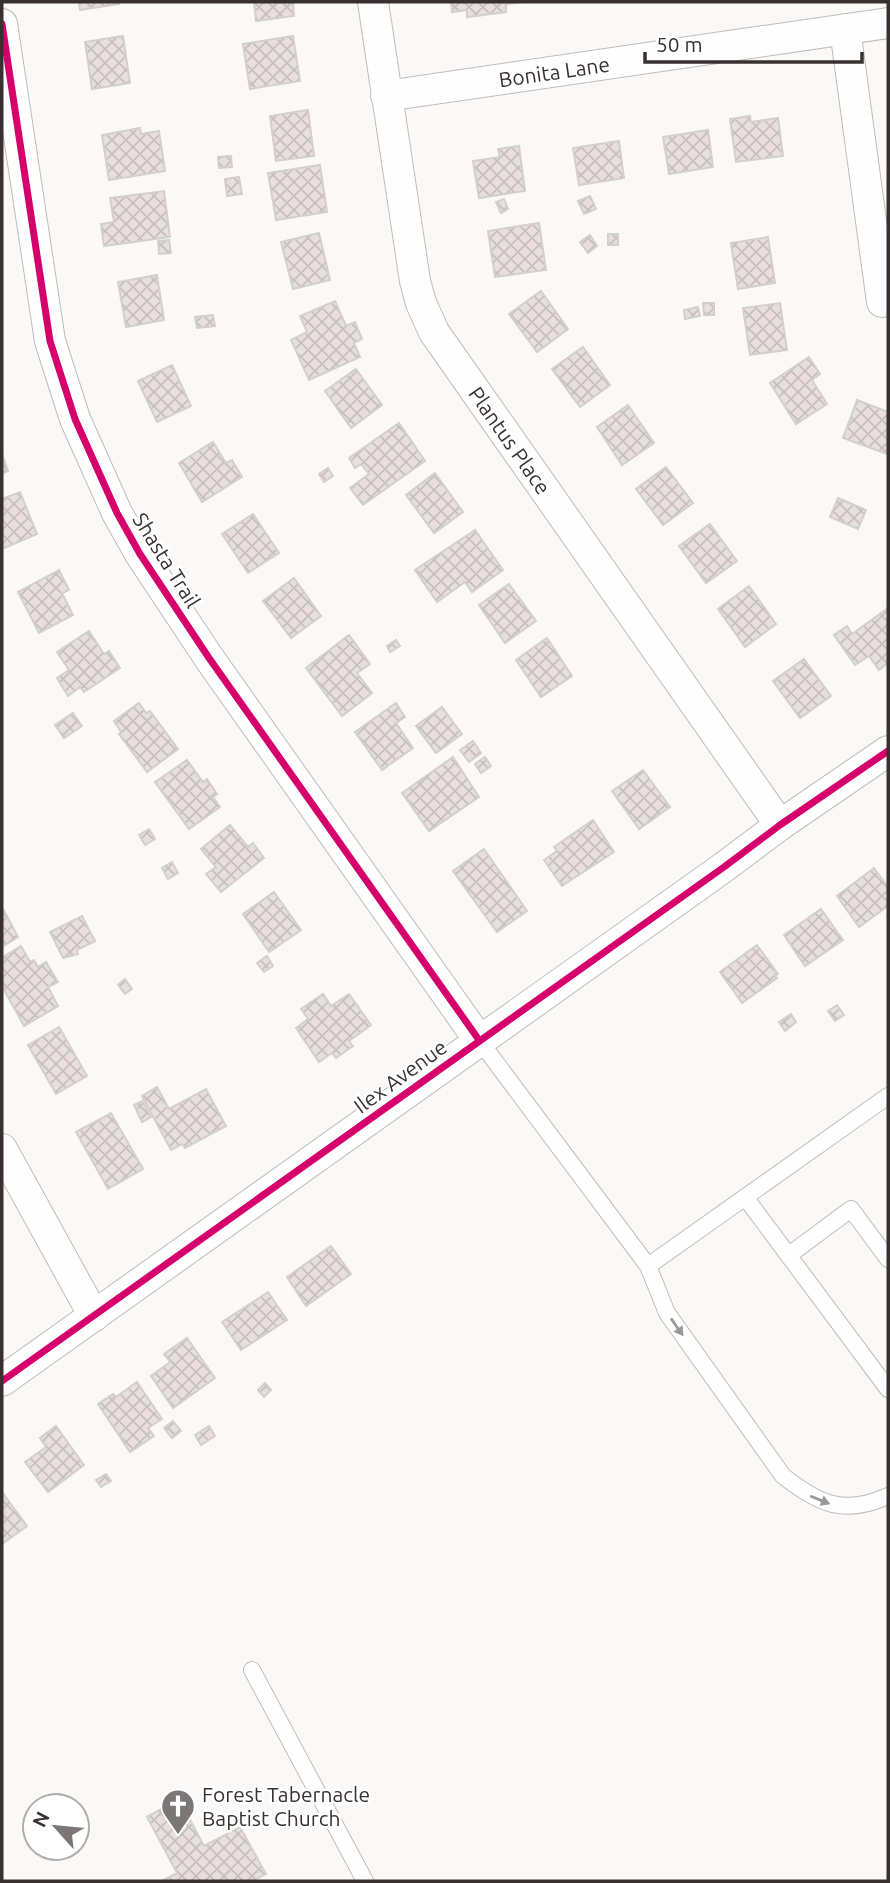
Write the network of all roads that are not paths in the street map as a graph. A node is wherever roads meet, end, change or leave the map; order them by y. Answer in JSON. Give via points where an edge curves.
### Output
{"nodes":[{"id":1,"x":373,"y":2,"type":"edge"},
{"id":2,"x":888,"y":23,"type":"edge"},
{"id":3,"x":2,"y":24,"type":"edge"},
{"id":4,"x":845,"y":29,"type":"junction"},
{"id":5,"x":386,"y":96,"type":"junction"},
{"id":6,"x":882,"y":302,"type":"dead end"},
{"id":7,"x":888,"y":751,"type":"edge"},
{"id":8,"x":780,"y":825,"type":"junction"},
{"id":9,"x":479,"y":1040,"type":"junction"},
{"id":10,"x":886,"y":1102,"type":"edge"},
{"id":11,"x":2,"y":1149,"type":"edge"},
{"id":12,"x":745,"y":1197,"type":"junction"},
{"id":13,"x":789,"y":1255,"type":"junction"},
{"id":14,"x":888,"y":1259,"type":"edge"},
{"id":15,"x":648,"y":1266,"type":"junction"},
{"id":16,"x":94,"y":1316,"type":"junction"},
{"id":17,"x":2,"y":1381,"type":"edge"},
{"id":18,"x":888,"y":1389,"type":"edge"},
{"id":19,"x":888,"y":1496,"type":"edge"},
{"id":20,"x":252,"y":1670,"type":"dead end"},
{"id":21,"x":365,"y":1881,"type":"edge"}],
"edges":[{"from":1,"to":5,"type":"street","name":"Plantus Place"},
{"from":2,"to":4,"type":"street","name":"Bonita Lane"},
{"from":3,"to":9,"type":"street","name":"Shasta Trail","via":[[50,341],[75,419],[117,513],[209,658]]},
{"from":4,"to":5,"type":"street","name":"Bonita Lane"},
{"from":4,"to":6,"type":"street"},
{"from":5,"to":8,"type":"street","name":"Plantus Place","via":[[415,281],[434,332]]},
{"from":7,"to":8,"type":"street","name":"Ilex Avenue"},
{"from":8,"to":9,"type":"street","name":"Ilex Avenue"},
{"from":9,"to":15,"type":"lane"},
{"from":9,"to":16,"type":"street","name":"Ilex Avenue"},
{"from":10,"to":12,"type":"lane"},
{"from":11,"to":16,"type":"street"},
{"from":12,"to":13,"type":"lane"},
{"from":12,"to":15,"type":"lane"},
{"from":13,"to":14,"type":"lane","via":[[851,1209]]},
{"from":13,"to":18,"type":"lane"},
{"from":15,"to":19,"type":"lane","one_way":true,"via":[[667,1313],[783,1476],[808,1495],[837,1507],[868,1504]]},
{"from":16,"to":17,"type":"street","name":"Ilex Avenue"},
{"from":20,"to":21,"type":"lane"}]}
